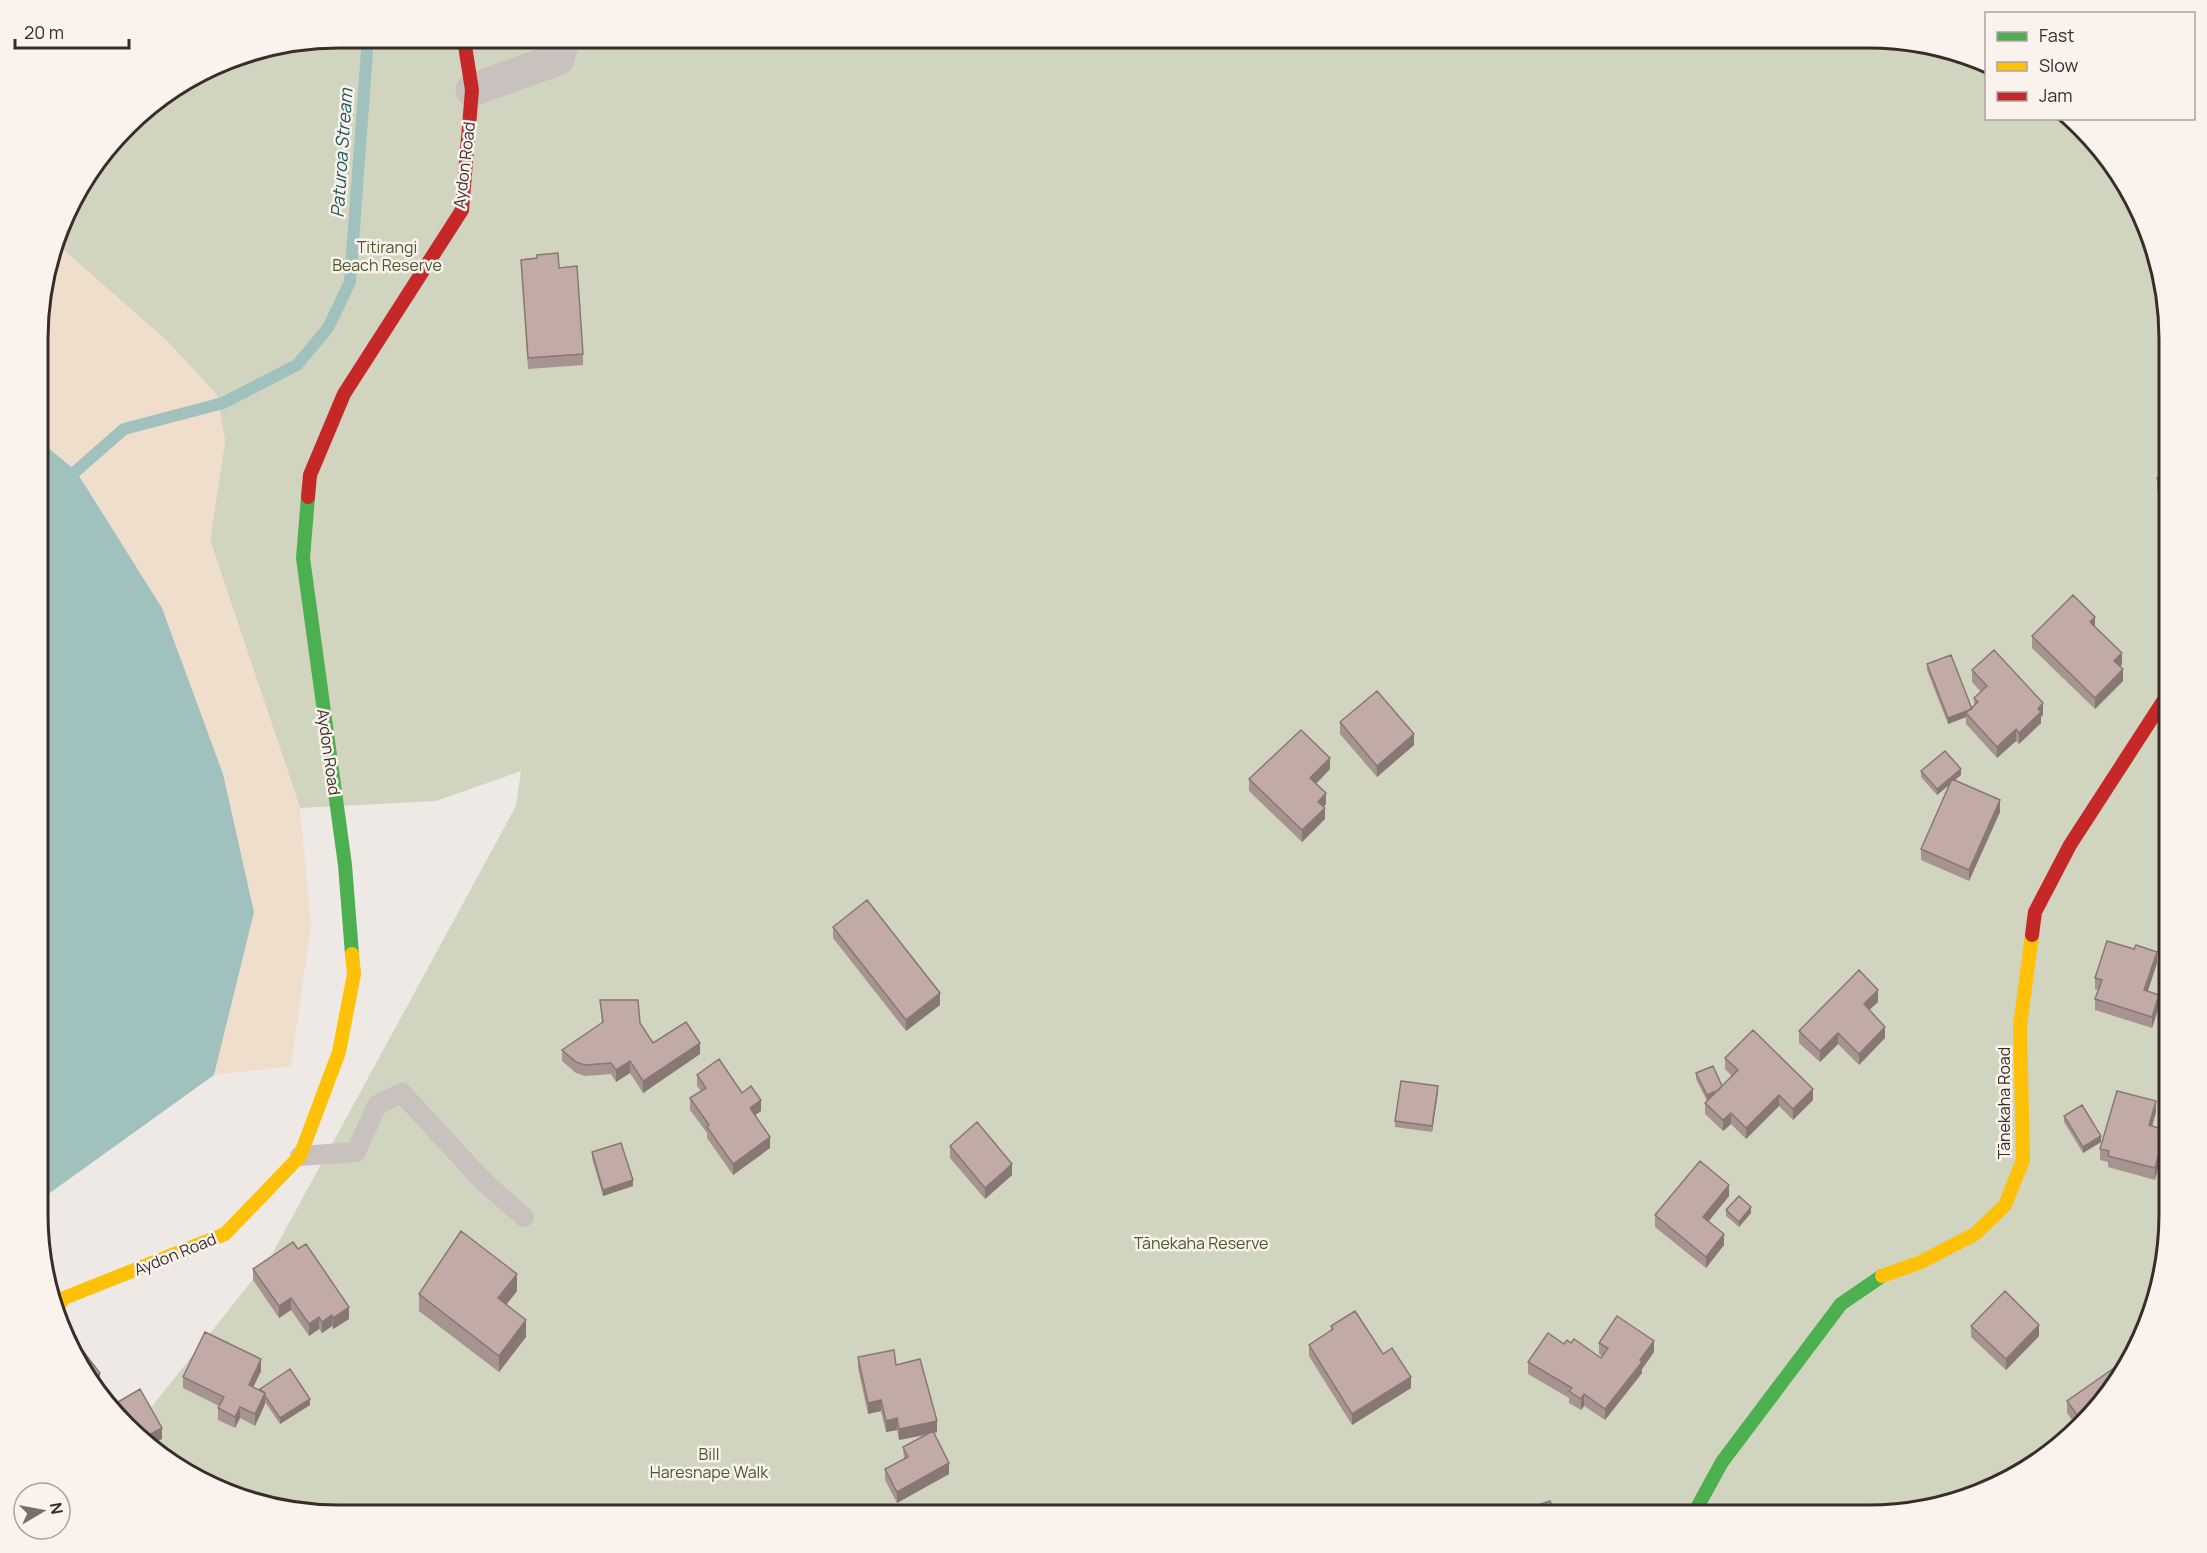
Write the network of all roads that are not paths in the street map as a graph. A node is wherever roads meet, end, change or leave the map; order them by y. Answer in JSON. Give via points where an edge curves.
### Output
{"nodes":[{"id":1,"x":465,"y":48,"type":"edge"},
{"id":2,"x":561,"y":48,"type":"edge"},
{"id":3,"x":472,"y":90,"type":"junction"},
{"id":4,"x":2159,"y":707,"type":"edge"},
{"id":5,"x":300,"y":1156,"type":"junction"},
{"id":6,"x":524,"y":1217,"type":"dead end"},
{"id":7,"x":61,"y":1301,"type":"edge"},
{"id":8,"x":1698,"y":1505,"type":"edge"}],
"edges":[{"from":1,"to":3,"type":"street","name":"Aydon Road"},
{"from":2,"to":3,"type":"street","via":[[558,59]]},
{"from":3,"to":5,"type":"street","name":"Aydon Road","via":[[462,210],[344,394],[310,476],[303,558],[345,865],[354,974],[339,1052]]},
{"from":4,"to":8,"type":"street","name":"Tānekaha Road","via":[[2070,845],[2035,912],[2020,1026],[2023,1160],[2005,1205],[1975,1234],[1922,1262],[1875,1278],[1841,1304],[1722,1462]]},
{"from":5,"to":6,"type":"lane","via":[[357,1152],[377,1105],[402,1093],[483,1181]]},
{"from":5,"to":7,"type":"street","name":"Aydon Road","via":[[225,1234]]}]}
